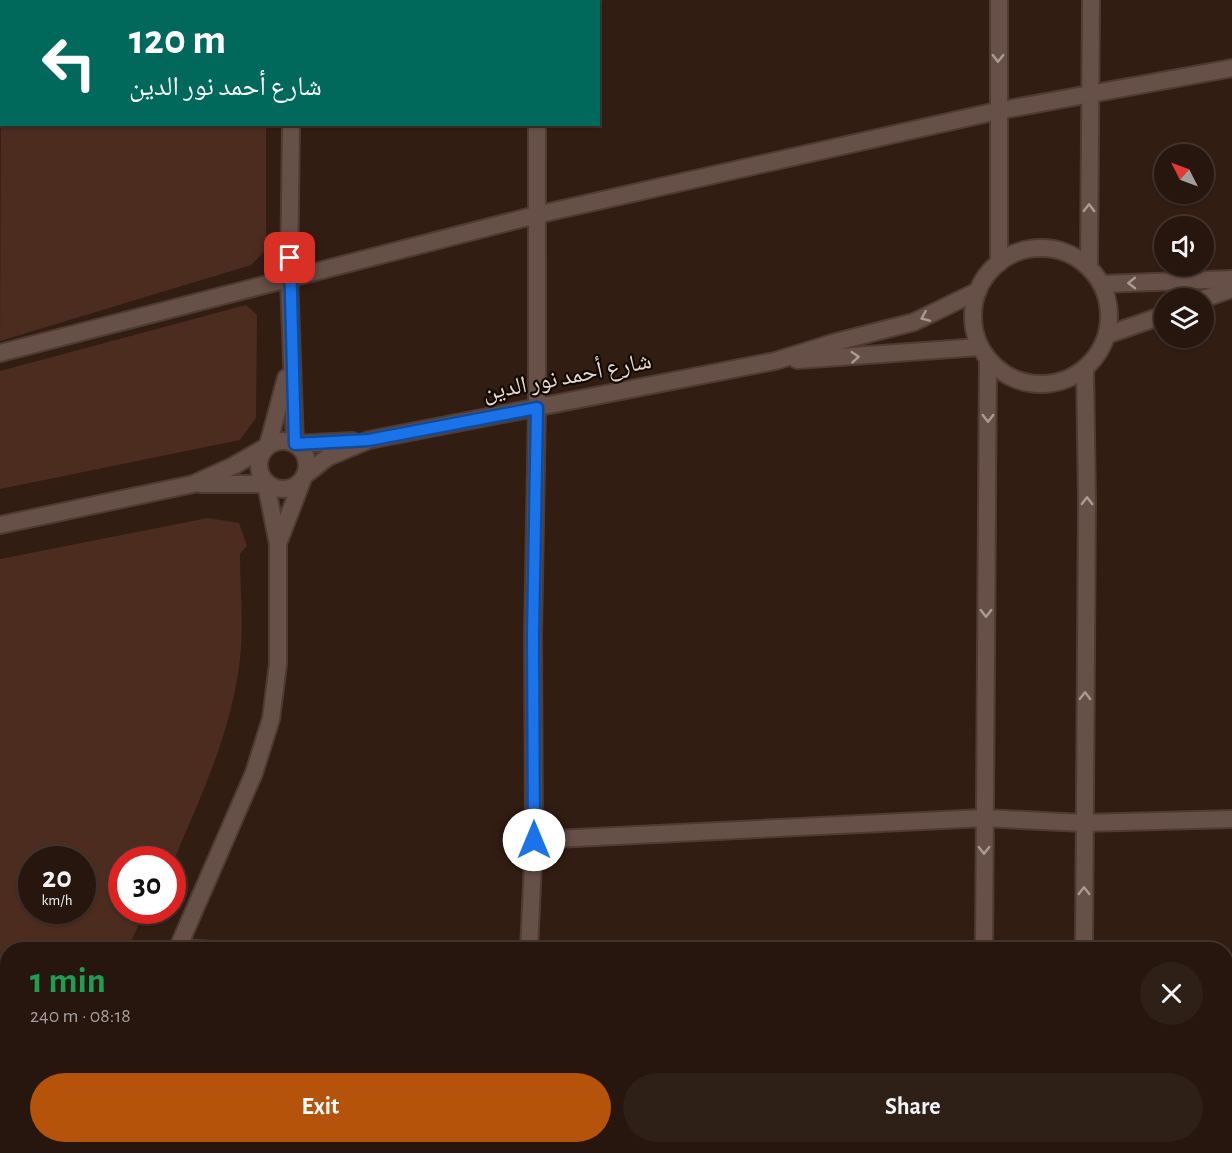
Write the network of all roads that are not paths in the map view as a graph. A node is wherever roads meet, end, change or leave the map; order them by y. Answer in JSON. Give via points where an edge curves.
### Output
{"nodes":[{"id":1,"x":999,"y":0,"type":"edge"},
{"id":2,"x":1091,"y":0,"type":"edge"},
{"id":3,"x":1232,"y":68,"type":"edge"},
{"id":4,"x":1090,"y":94,"type":"junction"},
{"id":5,"x":997,"y":111,"type":"junction"},
{"id":6,"x":291,"y":126,"type":"edge"},
{"id":7,"x":537,"y":126,"type":"edge"},
{"id":8,"x":536,"y":215,"type":"junction"},
{"id":9,"x":999,"y":263,"type":"junction"},
{"id":10,"x":1089,"y":267,"type":"junction"},
{"id":11,"x":290,"y":278,"type":"junction"},
{"id":12,"x":1232,"y":279,"type":"edge"},
{"id":13,"x":1102,"y":284,"type":"junction"},
{"id":14,"x":1232,"y":289,"type":"edge"},
{"id":15,"x":978,"y":291,"type":"junction"},
{"id":16,"x":1214,"y":296,"type":"edge"},
{"id":17,"x":1154,"y":319,"type":"edge"},
{"id":18,"x":1107,"y":335,"type":"junction"},
{"id":19,"x":0,"y":353,"type":"edge"},
{"id":20,"x":984,"y":353,"type":"junction"},
{"id":21,"x":291,"y":360,"type":"junction"},
{"id":22,"x":776,"y":361,"type":"junction"},
{"id":23,"x":1085,"y":368,"type":"junction"},
{"id":24,"x":537,"y":408,"type":"junction"},
{"id":25,"x":369,"y":440,"type":"junction"},
{"id":26,"x":295,"y":444,"type":"junction"},
{"id":27,"x":267,"y":446,"type":"junction"},
{"id":28,"x":304,"y":478,"type":"junction"},
{"id":29,"x":194,"y":484,"type":"junction"},
{"id":30,"x":266,"y":484,"type":"junction"},
{"id":31,"x":0,"y":525,"type":"edge"},
{"id":32,"x":278,"y":544,"type":"junction"},
{"id":33,"x":984,"y":818,"type":"junction"},
{"id":34,"x":1232,"y":819,"type":"edge"},
{"id":35,"x":1083,"y":824,"type":"junction"},
{"id":36,"x":534,"y":840,"type":"junction"},
{"id":37,"x":180,"y":942,"type":"edge"},
{"id":38,"x":529,"y":942,"type":"edge"},
{"id":39,"x":984,"y":942,"type":"edge"},
{"id":40,"x":1084,"y":942,"type":"edge"}],
"edges":[{"from":1,"to":5,"type":"street","one_way":true},
{"from":2,"to":4,"type":"street"},
{"from":3,"to":4,"type":"street"},
{"from":4,"to":5,"type":"street"},
{"from":10,"to":4,"type":"street","one_way":true},
{"from":5,"to":8,"type":"street"},
{"from":5,"to":9,"type":"street"},
{"from":6,"to":11,"type":"street"},
{"from":7,"to":8,"type":"street"},
{"from":8,"to":11,"type":"street"},
{"from":8,"to":24,"type":"street"},
{"from":9,"to":10,"type":"street","via":[[1024,250],[1038,248],[1065,252]]},
{"from":9,"to":15,"type":"street","via":[[986,275]]},
{"from":10,"to":13,"type":"street"},
{"from":11,"to":19,"type":"street"},
{"from":11,"to":21,"type":"street"},
{"from":12,"to":13,"type":"street","one_way":true},
{"from":13,"to":18,"type":"street","via":[[1109,309]]},
{"from":14,"to":16,"type":"street"},
{"from":15,"to":20,"type":"street","via":[[973,319]]},
{"from":15,"to":22,"type":"street","one_way":true,"via":[[914,322]]},
{"from":17,"to":18,"type":"street"},
{"from":18,"to":23,"type":"street","via":[[1095,359]]},
{"from":22,"to":20,"type":"street","one_way":true},
{"from":20,"to":23,"type":"street","via":[[1009,376],[1035,384],[1061,381]]},
{"from":20,"to":33,"type":"street","one_way":true},
{"from":21,"to":26,"type":"street"},
{"from":21,"to":27,"type":"street"},
{"from":22,"to":24,"type":"street","name":"شارع أحمد نور الدين"},
{"from":35,"to":23,"type":"street","one_way":true},
{"from":24,"to":25,"type":"street","name":"شارع أحمد نور الدين"},
{"from":24,"to":36,"type":"street"},
{"from":25,"to":26,"type":"street","name":"شارع أحمد نور الدين"},
{"from":25,"to":28,"type":"street","name":"شارع أحمد نور الدين","via":[[328,458]]},
{"from":26,"to":27,"type":"street","via":[[281,441]]},
{"from":26,"to":28,"type":"street","via":[[307,461]]},
{"from":27,"to":29,"type":"street"},
{"from":27,"to":30,"type":"street","via":[[258,462]]},
{"from":28,"to":30,"type":"street","via":[[289,489]]},
{"from":28,"to":32,"type":"street"},
{"from":29,"to":30,"type":"street"},
{"from":29,"to":31,"type":"street"},
{"from":30,"to":32,"type":"street"},
{"from":32,"to":37,"type":"street","via":[[278,664],[271,719],[254,773]]},
{"from":33,"to":35,"type":"street"},
{"from":33,"to":36,"type":"street"},
{"from":33,"to":39,"type":"street","one_way":true},
{"from":34,"to":35,"type":"street"},
{"from":40,"to":35,"type":"street","one_way":true},
{"from":36,"to":38,"type":"street"}]}
